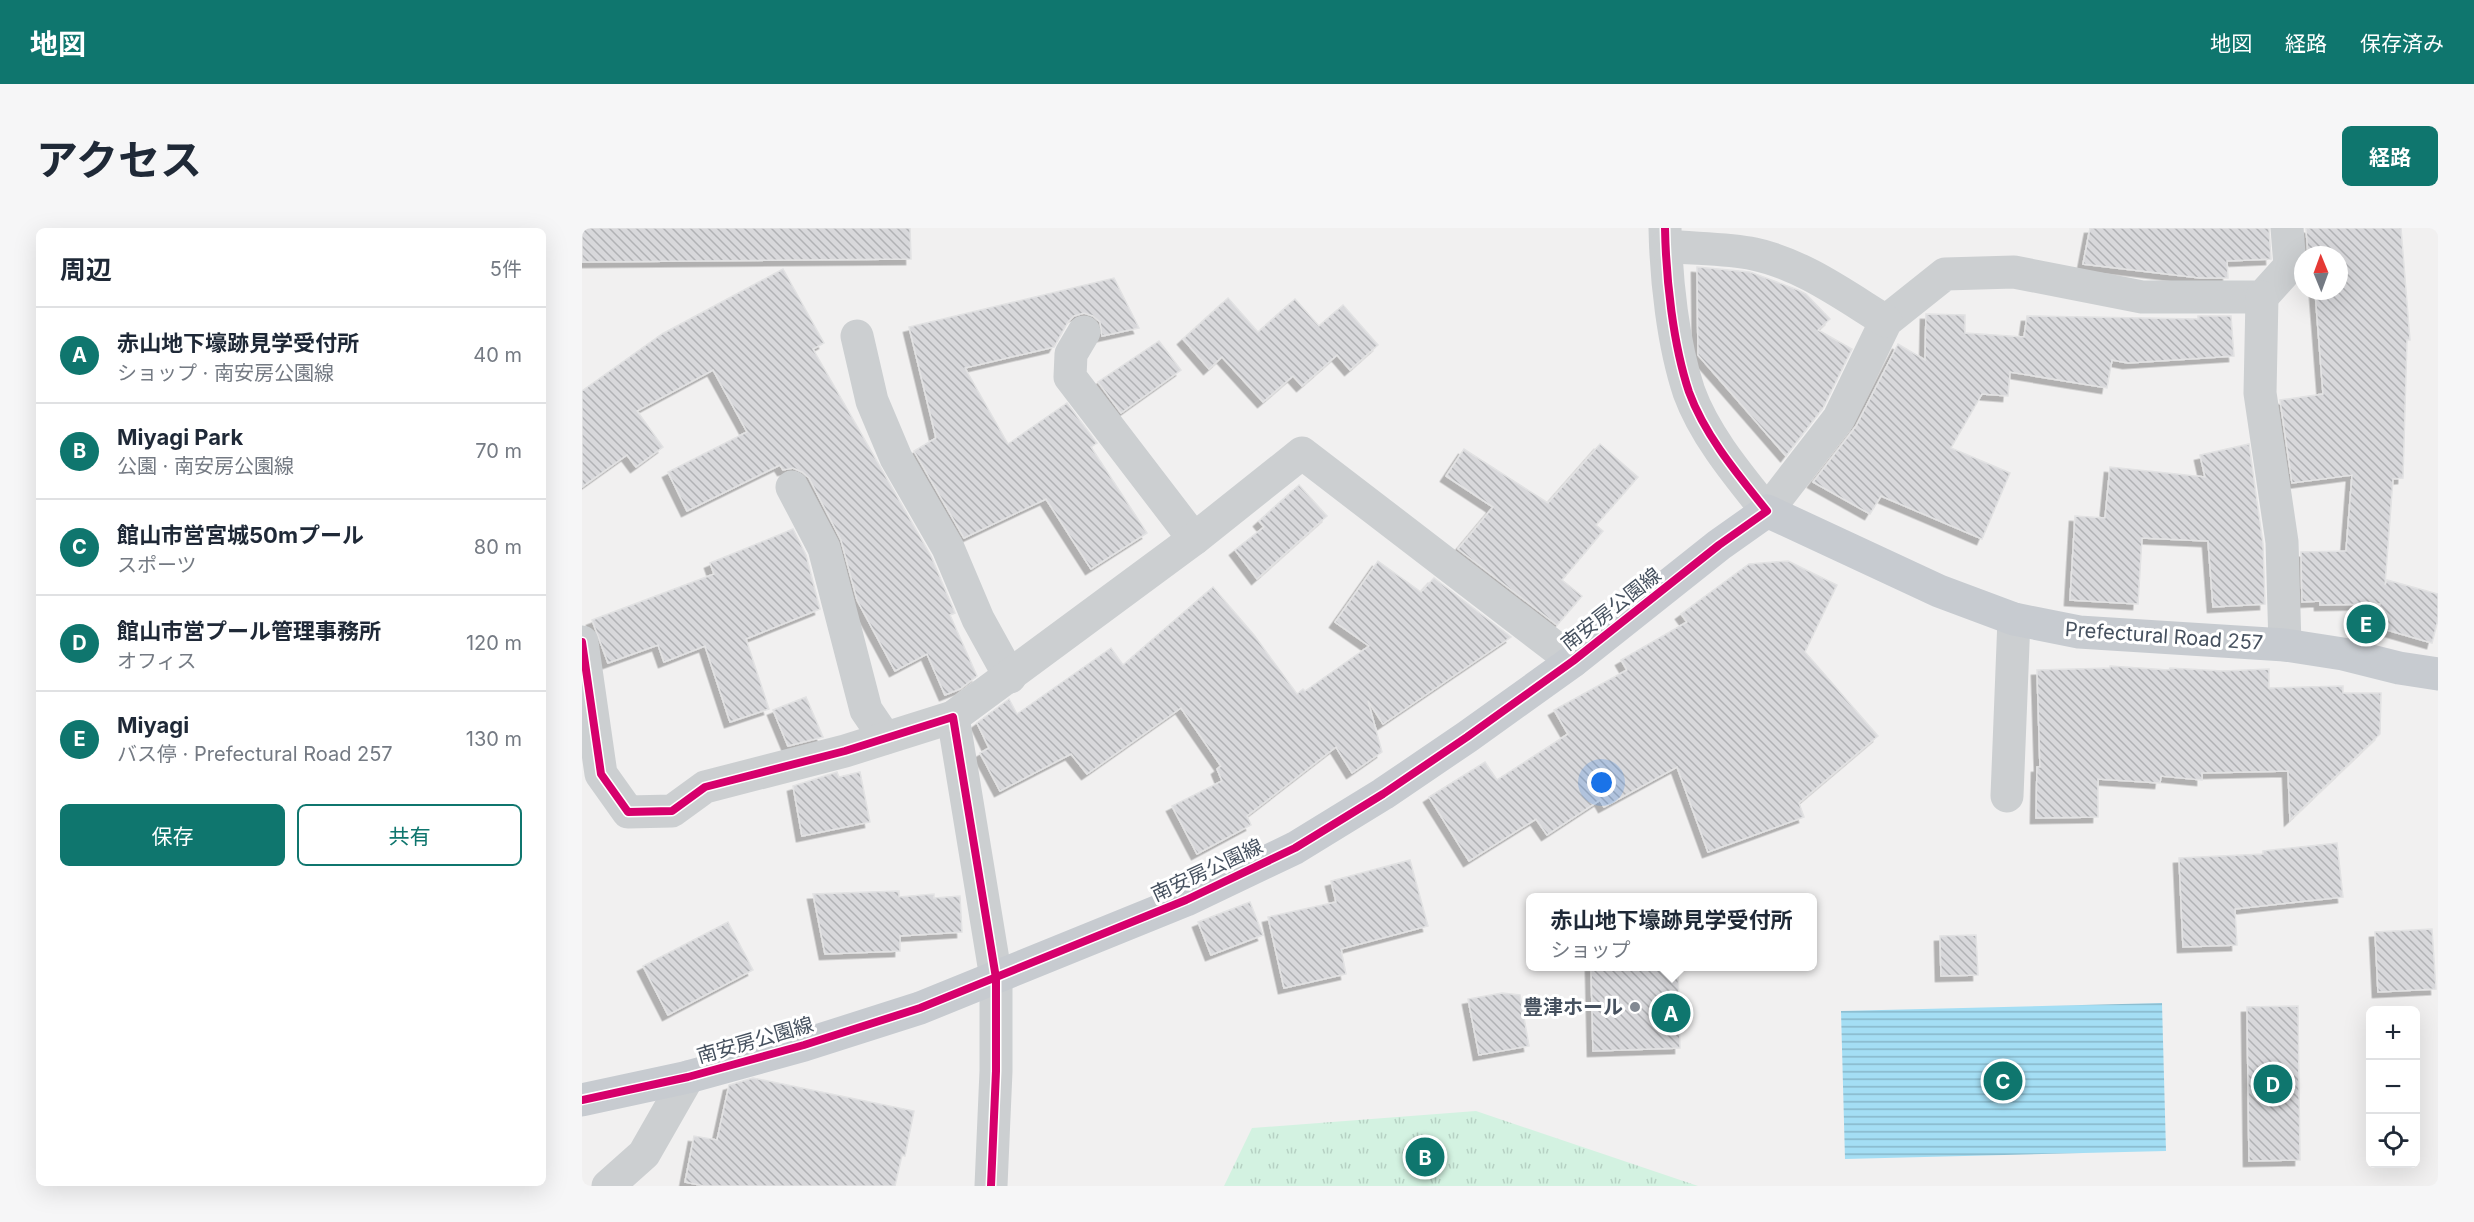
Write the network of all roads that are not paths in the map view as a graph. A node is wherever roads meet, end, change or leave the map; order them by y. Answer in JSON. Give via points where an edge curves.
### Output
{"nodes":[{"id":1,"x":2287,"y":228,"type":"edge"},
{"id":2,"x":1666,"y":237,"type":"edge"},
{"id":3,"x":2262,"y":297,"type":"junction"},
{"id":4,"x":1886,"y":321,"type":"junction"},
{"id":5,"x":1084,"y":332,"type":"dead end"},
{"id":6,"x":857,"y":336,"type":"dead end"},
{"id":7,"x":792,"y":487,"type":"dead end"},
{"id":8,"x":1767,"y":512,"type":"junction"},
{"id":9,"x":1194,"y":539,"type":"junction"},
{"id":10,"x":2014,"y":619,"type":"junction"},
{"id":11,"x":582,"y":642,"type":"edge"},
{"id":12,"x":2285,"y":645,"type":"junction"},
{"id":13,"x":1573,"y":661,"type":"junction"},
{"id":14,"x":2438,"y":674,"type":"edge"},
{"id":15,"x":1010,"y":677,"type":"junction"},
{"id":16,"x":953,"y":717,"type":"junction"},
{"id":17,"x":885,"y":738,"type":"junction"},
{"id":18,"x":2007,"y":796,"type":"dead end"},
{"id":19,"x":996,"y":978,"type":"junction"},
{"id":20,"x":688,"y":1077,"type":"junction"},
{"id":21,"x":582,"y":1100,"type":"edge"},
{"id":22,"x":608,"y":1186,"type":"edge"},
{"id":23,"x":991,"y":1186,"type":"edge"}],
"edges":[{"from":1,"to":3,"type":"street","via":[[2290,266]]},
{"from":2,"to":4,"type":"street","via":[[1779,261],[1802,270]]},
{"from":2,"to":8,"type":"street","via":[[1674,319],[1690,393],[1711,435]]},
{"from":3,"to":4,"type":"street","via":[[2142,297],[2014,272],[1945,273]]},
{"from":3,"to":12,"type":"street","via":[[2260,393],[2282,542]]},
{"from":4,"to":8,"type":"street","via":[[1839,418]]},
{"from":5,"to":9,"type":"street","via":[[1071,354],[1070,377]]},
{"from":6,"to":15,"type":"street","via":[[872,401],[896,458],[948,548],[978,619]]},
{"from":7,"to":17,"type":"street","via":[[824,548],[866,710]]},
{"from":8,"to":10,"type":"main road","name":"Prefectural Road 257","via":[[1939,591]]},
{"from":8,"to":13,"type":"main road","name":"南安房公園線","via":[[1719,545]]},
{"from":9,"to":13,"type":"street","via":[[1302,453]]},
{"from":9,"to":15,"type":"street"},
{"from":10,"to":12,"type":"main road","name":"Prefectural Road 257","via":[[2079,632]]},
{"from":10,"to":18,"type":"street"},
{"from":11,"to":17,"type":"street","via":[[601,774],[628,812],[672,811],[705,788]]},
{"from":12,"to":14,"type":"main road","name":"Prefectural Road 257"},
{"from":13,"to":19,"type":"main road","name":"南安房公園線","via":[[1383,794],[1295,848],[1186,900]]},
{"from":15,"to":16,"type":"street"},
{"from":16,"to":17,"type":"street"},
{"from":16,"to":19,"type":"street"},
{"from":19,"to":20,"type":"main road","name":"南安房公園線","via":[[920,1008]]},
{"from":19,"to":23,"type":"street"},
{"from":20,"to":21,"type":"main road","name":"南安房公園線"},
{"from":20,"to":22,"type":"street","via":[[644,1154]]}]}
